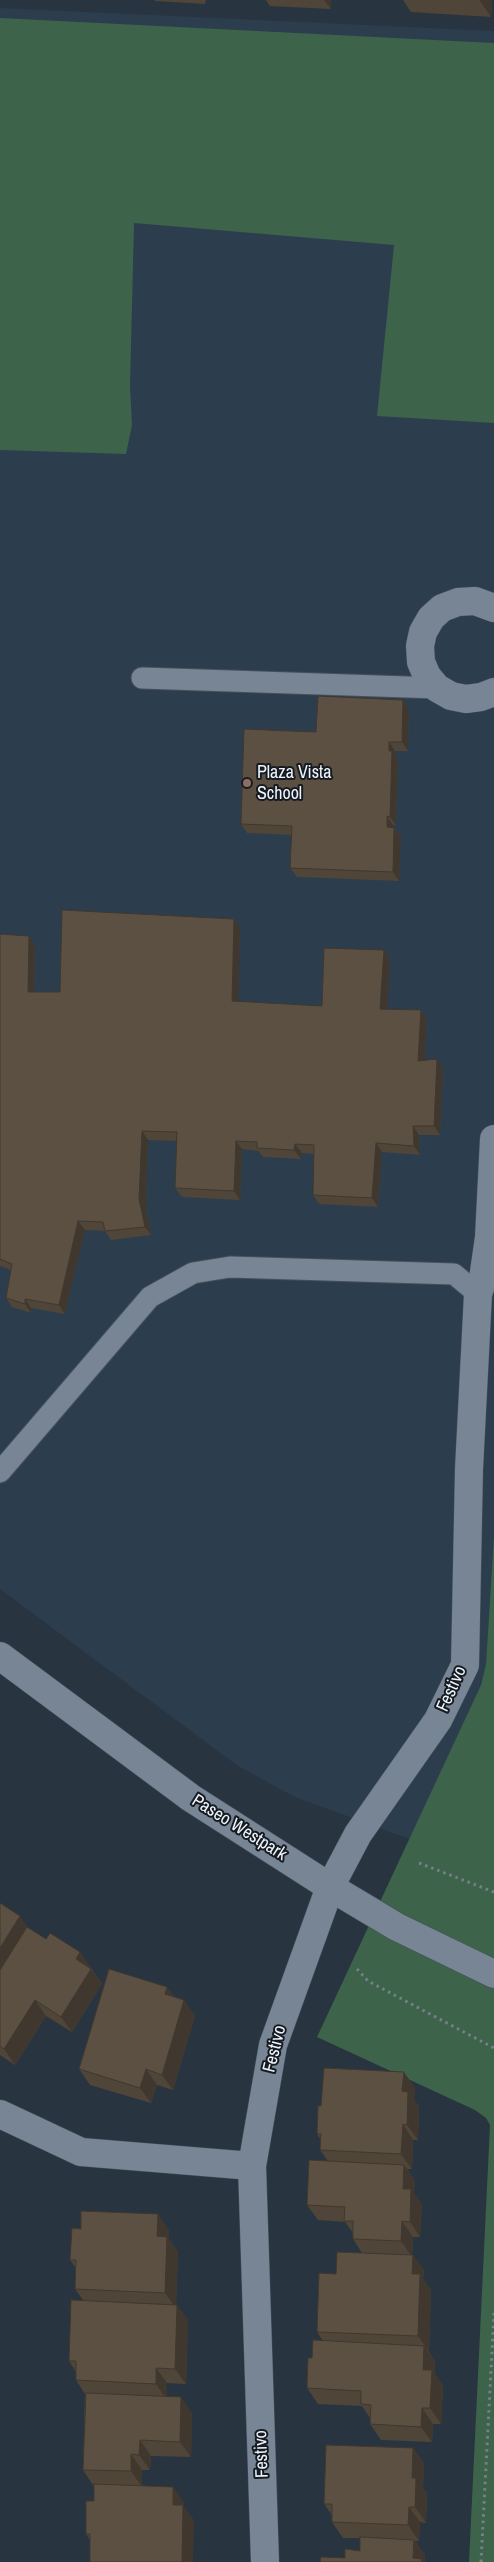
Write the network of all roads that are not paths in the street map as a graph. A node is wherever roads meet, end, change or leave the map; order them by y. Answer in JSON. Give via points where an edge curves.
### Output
{"nodes":[{"id":1,"x":494,"y":608,"type":"edge"},
{"id":2,"x":142,"y":678,"type":"dead end"},
{"id":3,"x":438,"y":688,"type":"junction"},
{"id":4,"x":494,"y":692,"type":"edge"},
{"id":5,"x":494,"y":1139,"type":"edge"},
{"id":6,"x":478,"y":1294,"type":"junction"},
{"id":7,"x":0,"y":1472,"type":"edge"},
{"id":8,"x":0,"y":1656,"type":"edge"},
{"id":9,"x":330,"y":1887,"type":"junction"},
{"id":10,"x":494,"y":1974,"type":"edge"},
{"id":11,"x":0,"y":2114,"type":"edge"},
{"id":12,"x":252,"y":2166,"type":"junction"},
{"id":13,"x":265,"y":2562,"type":"edge"}],
"edges":[{"from":1,"to":3,"type":"street","via":[[475,601],[458,602],[442,608],[431,618],[423,632],[421,662],[427,676]]},
{"from":2,"to":3,"type":"lane"},
{"from":3,"to":4,"type":"street","via":[[451,696],[466,699]]},
{"from":5,"to":6,"type":"street","name":"Festivo","via":[[489,1237]]},
{"from":6,"to":7,"type":"lane","via":[[454,1274],[230,1267],[193,1273],[150,1297]]},
{"from":6,"to":9,"type":"street","name":"Festivo","via":[[469,1469],[465,1665],[438,1720],[358,1834]]},
{"from":8,"to":9,"type":"street","name":"Paseo Westpark","via":[[191,1798]]},
{"from":9,"to":10,"type":"street","name":"Paseo Westpark","via":[[397,1927]]},
{"from":9,"to":12,"type":"street","name":"Festivo","via":[[273,2045]]},
{"from":11,"to":12,"type":"street","via":[[81,2152]]},
{"from":12,"to":13,"type":"street","name":"Festivo"}]}
